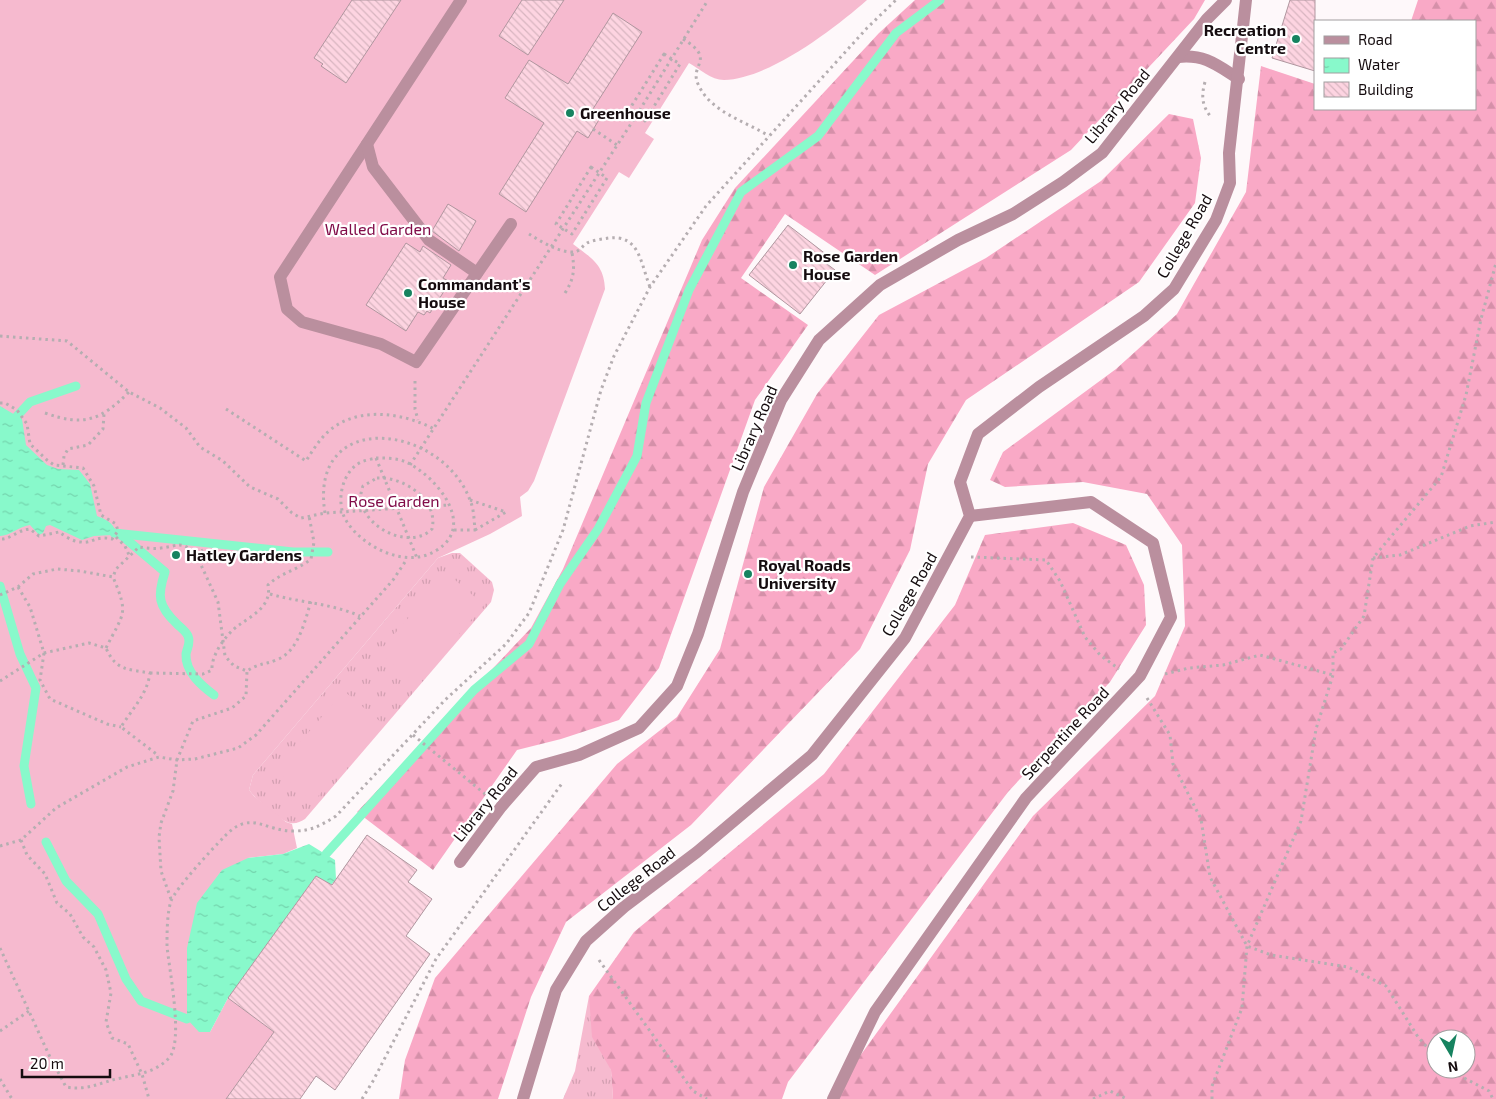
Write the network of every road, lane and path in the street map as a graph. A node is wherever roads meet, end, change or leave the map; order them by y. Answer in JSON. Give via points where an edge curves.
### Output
{"nodes":[{"id":1,"x":461,"y":0,"type":"edge"},
{"id":2,"x":708,"y":0,"type":"edge"},
{"id":3,"x":896,"y":0,"type":"edge"},
{"id":4,"x":1226,"y":0,"type":"edge"},
{"id":5,"x":1246,"y":0,"type":"edge"},
{"id":6,"x":683,"y":39,"type":"junction"},
{"id":7,"x":1178,"y":57,"type":"junction"},
{"id":8,"x":1206,"y":58,"type":"junction"},
{"id":9,"x":672,"y":59,"type":"junction"},
{"id":10,"x":1239,"y":79,"type":"junction"},
{"id":11,"x":636,"y":116,"type":"junction"},
{"id":12,"x":1215,"y":122,"type":"dead end"},
{"id":13,"x":593,"y":129,"type":"dead end"},
{"id":14,"x":769,"y":136,"type":"junction"},
{"id":15,"x":368,"y":144,"type":"junction"},
{"id":16,"x":617,"y":145,"type":"junction"},
{"id":17,"x":600,"y":172,"type":"junction"},
{"id":18,"x":511,"y":224,"type":"joint"},
{"id":19,"x":563,"y":229,"type":"junction"},
{"id":20,"x":552,"y":247,"type":"junction"},
{"id":21,"x":572,"y":253,"type":"junction"},
{"id":22,"x":1496,"y":263,"type":"edge"},
{"id":23,"x":477,"y":273,"type":"junction"},
{"id":24,"x":650,"y":288,"type":"junction"},
{"id":25,"x":565,"y":293,"type":"dead end"},
{"id":26,"x":0,"y":336,"type":"edge"},
{"id":27,"x":416,"y":362,"type":"junction"},
{"id":28,"x":129,"y":392,"type":"junction"},
{"id":29,"x":0,"y":402,"type":"edge"},
{"id":30,"x":226,"y":409,"type":"dead end"},
{"id":31,"x":45,"y":413,"type":"dead end"},
{"id":32,"x":104,"y":413,"type":"junction"},
{"id":33,"x":418,"y":420,"type":"junction"},
{"id":34,"x":434,"y":429,"type":"junction"},
{"id":35,"x":421,"y":448,"type":"junction"},
{"id":36,"x":376,"y":458,"type":"junction"},
{"id":37,"x":63,"y":465,"type":"junction"},
{"id":38,"x":410,"y":465,"type":"junction"},
{"id":39,"x":384,"y":478,"type":"junction"},
{"id":40,"x":470,"y":500,"type":"junction"},
{"id":41,"x":449,"y":505,"type":"junction"},
{"id":42,"x":429,"y":506,"type":"junction"},
{"id":43,"x":396,"y":508,"type":"junction"},
{"id":44,"x":364,"y":511,"type":"junction"},
{"id":45,"x":343,"y":512,"type":"junction"},
{"id":46,"x":325,"y":514,"type":"junction"},
{"id":47,"x":309,"y":516,"type":"junction"},
{"id":48,"x":970,"y":516,"type":"junction"},
{"id":49,"x":1496,"y":522,"type":"edge"},
{"id":50,"x":454,"y":530,"type":"junction"},
{"id":51,"x":475,"y":530,"type":"junction"},
{"id":52,"x":117,"y":534,"type":"junction"},
{"id":53,"x":408,"y":538,"type":"junction"},
{"id":54,"x":0,"y":539,"type":"edge"},
{"id":55,"x":203,"y":550,"type":"dead end"},
{"id":56,"x":196,"y":554,"type":"junction"},
{"id":57,"x":128,"y":555,"type":"junction"},
{"id":58,"x":950,"y":556,"type":"junction"},
{"id":59,"x":417,"y":558,"type":"junction"},
{"id":60,"x":1374,"y":558,"type":"junction"},
{"id":61,"x":407,"y":559,"type":"junction"},
{"id":62,"x":112,"y":577,"type":"junction"},
{"id":63,"x":18,"y":587,"type":"junction"},
{"id":64,"x":270,"y":594,"type":"junction"},
{"id":65,"x":0,"y":595,"type":"edge"},
{"id":66,"x":311,"y":601,"type":"junction"},
{"id":67,"x":360,"y":616,"type":"junction"},
{"id":68,"x":224,"y":642,"type":"junction"},
{"id":69,"x":106,"y":648,"type":"junction"},
{"id":70,"x":44,"y":652,"type":"junction"},
{"id":71,"x":247,"y":671,"type":"junction"},
{"id":72,"x":150,"y":673,"type":"junction"},
{"id":73,"x":1332,"y":675,"type":"junction"},
{"id":74,"x":1136,"y":680,"type":"junction"},
{"id":75,"x":0,"y":681,"type":"edge"},
{"id":76,"x":121,"y":727,"type":"junction"},
{"id":77,"x":413,"y":735,"type":"junction"},
{"id":78,"x":579,"y":755,"type":"junction"},
{"id":79,"x":159,"y":757,"type":"junction"},
{"id":80,"x":177,"y":760,"type":"junction"},
{"id":81,"x":486,"y":795,"type":"dead end"},
{"id":82,"x":21,"y":840,"type":"junction"},
{"id":83,"x":0,"y":846,"type":"edge"},
{"id":84,"x":460,"y":862,"type":"dead end"},
{"id":85,"x":172,"y":900,"type":"junction"},
{"id":86,"x":586,"y":941,"type":"junction"},
{"id":87,"x":1247,"y":946,"type":"junction"},
{"id":88,"x":0,"y":948,"type":"edge"},
{"id":89,"x":29,"y":1011,"type":"junction"},
{"id":90,"x":0,"y":1031,"type":"edge"},
{"id":91,"x":1426,"y":1046,"type":"edge"},
{"id":92,"x":142,"y":1074,"type":"junction"},
{"id":93,"x":0,"y":1079,"type":"edge"},
{"id":94,"x":1466,"y":1079,"type":"edge"},
{"id":95,"x":12,"y":1099,"type":"edge"},
{"id":96,"x":149,"y":1099,"type":"edge"},
{"id":97,"x":362,"y":1099,"type":"edge"},
{"id":98,"x":523,"y":1099,"type":"edge"},
{"id":99,"x":706,"y":1099,"type":"edge"},
{"id":100,"x":833,"y":1099,"type":"edge"},
{"id":101,"x":1093,"y":1099,"type":"edge"},
{"id":102,"x":1127,"y":1099,"type":"edge"},
{"id":103,"x":1212,"y":1099,"type":"edge"},
{"id":104,"x":1493,"y":1099,"type":"edge"}],
"edges":[{"from":1,"to":15,"type":"street"},
{"from":2,"to":6,"type":"path"},
{"from":3,"to":14,"type":"path"},
{"from":4,"to":7,"type":"street","name":"Library Road"},
{"from":5,"to":10,"type":"street","name":"College Road"},
{"from":6,"to":9,"type":"path"},
{"from":6,"to":14,"type":"path","via":[[700,53],[696,75],[707,97],[721,110]]},
{"from":7,"to":8,"type":"street"},
{"from":7,"to":78,"type":"street","name":"Library Road","via":[[1102,153],[1014,214],[958,240],[880,285],[819,340],[781,400],[744,492],[698,634],[677,686],[639,728]]},
{"from":8,"to":10,"type":"street"},
{"from":8,"to":12,"type":"path","via":[[1203,108]]},
{"from":9,"to":11,"type":"path"},
{"from":9,"to":11,"type":"path","via":[[664,54],[629,110]]},
{"from":9,"to":11,"type":"path","via":[[680,64],[645,121]]},
{"from":10,"to":48,"type":"street","name":"College Road","via":[[1229,153],[1230,183],[1216,220],[1174,289],[1144,316],[1039,387],[978,434],[960,482]]},
{"from":11,"to":16,"type":"path"},
{"from":13,"to":16,"type":"path"},
{"from":14,"to":24,"type":"path","via":[[706,206]]},
{"from":15,"to":23,"type":"street","via":[[374,167],[429,240]]},
{"from":15,"to":27,"type":"street","via":[[280,277],[282,291],[287,309],[302,322],[381,344]]},
{"from":16,"to":17,"type":"path"},
{"from":17,"to":19,"type":"path"},
{"from":17,"to":19,"type":"path","via":[[607,178],[572,234]]},
{"from":17,"to":19,"type":"path","via":[[591,167],[556,224]]},
{"from":18,"to":20,"type":"path"},
{"from":18,"to":23,"type":"street"},
{"from":19,"to":20,"type":"path"},
{"from":20,"to":21,"type":"path"},
{"from":20,"to":34,"type":"path"},
{"from":21,"to":24,"type":"path","via":[[600,239],[628,239],[635,248]]},
{"from":21,"to":25,"type":"path","via":[[572,282]]},
{"from":22,"to":60,"type":"path","via":[[1466,395],[1441,477]]},
{"from":23,"to":27,"type":"street"},
{"from":24,"to":77,"type":"path","via":[[614,356],[601,390],[563,530],[529,613],[506,644],[445,700]]},
{"from":26,"to":28,"type":"path","via":[[67,341]]},
{"from":27,"to":33,"type":"path","via":[[414,395]]},
{"from":28,"to":32,"type":"path"},
{"from":28,"to":47,"type":"path","via":[[160,408],[186,428],[200,447],[223,461],[250,487],[278,499],[301,518]]},
{"from":29,"to":37,"type":"path","via":[[22,415],[30,444],[54,465]]},
{"from":30,"to":33,"type":"path","via":[[306,461],[322,437],[339,424],[379,413]]},
{"from":31,"to":32,"type":"path","via":[[66,421],[86,421]]},
{"from":32,"to":37,"type":"path","via":[[103,429],[88,445],[68,450]]},
{"from":33,"to":34,"type":"path"},
{"from":34,"to":35,"type":"path"},
{"from":35,"to":38,"type":"path"},
{"from":35,"to":40,"type":"path","via":[[450,469]]},
{"from":35,"to":46,"type":"path","via":[[403,440],[380,437],[362,440],[339,452],[326,473],[322,496]]},
{"from":36,"to":38,"type":"path","via":[[390,458]]},
{"from":36,"to":39,"type":"path"},
{"from":36,"to":45,"type":"path","via":[[362,462],[346,477],[341,501]]},
{"from":37,"to":52,"type":"path","via":[[83,468],[88,474],[101,515],[116,524]]},
{"from":38,"to":41,"type":"path","via":[[435,483]]},
{"from":39,"to":42,"type":"path","via":[[416,491]]},
{"from":39,"to":43,"type":"path"},
{"from":39,"to":44,"type":"path","via":[[369,481],[363,486],[360,492]]},
{"from":40,"to":51,"type":"path"},
{"from":40,"to":51,"type":"path","via":[[506,512]]},
{"from":41,"to":42,"type":"path"},
{"from":41,"to":50,"type":"path"},
{"from":42,"to":43,"type":"path"},
{"from":42,"to":53,"type":"path","via":[[434,524],[432,529]]},
{"from":43,"to":44,"type":"path"},
{"from":43,"to":53,"type":"path"},
{"from":44,"to":45,"type":"path"},
{"from":44,"to":53,"type":"path","via":[[383,530]]},
{"from":45,"to":46,"type":"path"},
{"from":45,"to":61,"type":"path","via":[[347,522],[368,542]]},
{"from":46,"to":47,"type":"path"},
{"from":47,"to":64,"type":"path","via":[[314,542],[311,559],[275,578],[268,585]]},
{"from":48,"to":58,"type":"street","name":"College Road"},
{"from":48,"to":74,"type":"street","name":"Serpentine Road","via":[[1091,502],[1153,543],[1171,617]]},
{"from":49,"to":60,"type":"path","via":[[1470,526],[1400,555]]},
{"from":50,"to":51,"type":"path"},
{"from":50,"to":59,"type":"path","via":[[444,546]]},
{"from":52,"to":54,"type":"path","via":[[112,539],[103,537],[79,542],[59,532],[39,536],[30,529]]},
{"from":52,"to":57,"type":"path"},
{"from":53,"to":59,"type":"path"},
{"from":55,"to":56,"type":"path"},
{"from":56,"to":57,"type":"path","via":[[185,545],[177,544],[160,548],[140,547]]},
{"from":56,"to":68,"type":"path","via":[[218,602]]},
{"from":57,"to":62,"type":"path"},
{"from":58,"to":74,"type":"path","via":[[1046,560],[1060,581],[1086,637],[1100,655]]},
{"from":58,"to":86,"type":"street","name":"College Road","via":[[905,638],[812,755]]},
{"from":59,"to":61,"type":"path"},
{"from":60,"to":73,"type":"path","via":[[1364,616],[1341,649],[1333,653]]},
{"from":61,"to":67,"type":"path","via":[[393,580]]},
{"from":62,"to":63,"type":"path","via":[[57,569],[33,574]]},
{"from":62,"to":69,"type":"path","via":[[124,610]]},
{"from":63,"to":65,"type":"path"},
{"from":63,"to":70,"type":"path","via":[[30,607]]},
{"from":64,"to":66,"type":"path","via":[[293,601]]},
{"from":64,"to":68,"type":"path","via":[[254,617],[237,626]]},
{"from":66,"to":67,"type":"path","via":[[340,607]]},
{"from":66,"to":71,"type":"path","via":[[300,635],[288,653],[277,660],[258,663]]},
{"from":67,"to":80,"type":"path","via":[[256,734],[238,748]]},
{"from":68,"to":71,"type":"path","via":[[228,661]]},
{"from":68,"to":72,"type":"path","via":[[213,656],[212,670],[203,674]]},
{"from":69,"to":70,"type":"path","via":[[89,643]]},
{"from":69,"to":72,"type":"path","via":[[111,659],[122,668]]},
{"from":70,"to":75,"type":"path"},
{"from":70,"to":76,"type":"path","via":[[40,680],[50,699]]},
{"from":71,"to":80,"type":"path","via":[[246,696],[232,708],[193,721]]},
{"from":72,"to":76,"type":"path","via":[[144,696]]},
{"from":73,"to":74,"type":"path","via":[[1260,655]]},
{"from":73,"to":87,"type":"path","via":[[1316,729],[1301,821]]},
{"from":74,"to":87,"type":"path","via":[[1170,735],[1173,764],[1201,819],[1210,877]]},
{"from":74,"to":100,"type":"street","name":"Serpentine Road","via":[[1026,798],[875,1012]]},
{"from":76,"to":79,"type":"path"},
{"from":77,"to":81,"type":"path"},
{"from":77,"to":85,"type":"path","via":[[336,816],[318,828],[294,831],[245,822],[226,835]]},
{"from":78,"to":84,"type":"street","name":"Library Road","via":[[536,767]]},
{"from":78,"to":97,"type":"path","via":[[555,795],[436,959]]},
{"from":79,"to":80,"type":"path"},
{"from":79,"to":82,"type":"path","via":[[128,767],[56,808]]},
{"from":80,"to":85,"type":"path","via":[[173,791],[159,837],[161,871]]},
{"from":82,"to":83,"type":"path"},
{"from":82,"to":92,"type":"path","via":[[27,855],[45,874],[57,903],[70,914],[83,937],[94,946],[106,970],[112,993],[106,1022],[112,1038],[128,1044]]},
{"from":85,"to":92,"type":"path","via":[[167,946],[175,1037],[171,1057],[156,1070]]},
{"from":86,"to":98,"type":"street","name":"College Road","via":[[556,990]]},
{"from":86,"to":99,"type":"path","via":[[693,1090]]},
{"from":87,"to":91,"type":"path","via":[[1271,955],[1348,968],[1386,986]]},
{"from":87,"to":103,"type":"path","via":[[1242,1008],[1212,1086]]},
{"from":88,"to":89,"type":"path"},
{"from":89,"to":90,"type":"path"},
{"from":89,"to":92,"type":"path","via":[[66,1087],[82,1090]]},
{"from":92,"to":96,"type":"path"},
{"from":93,"to":95,"type":"path"},
{"from":94,"to":104,"type":"path","via":[[1490,1091]]},
{"from":101,"to":102,"type":"path","via":[[1110,1091]]}]}
